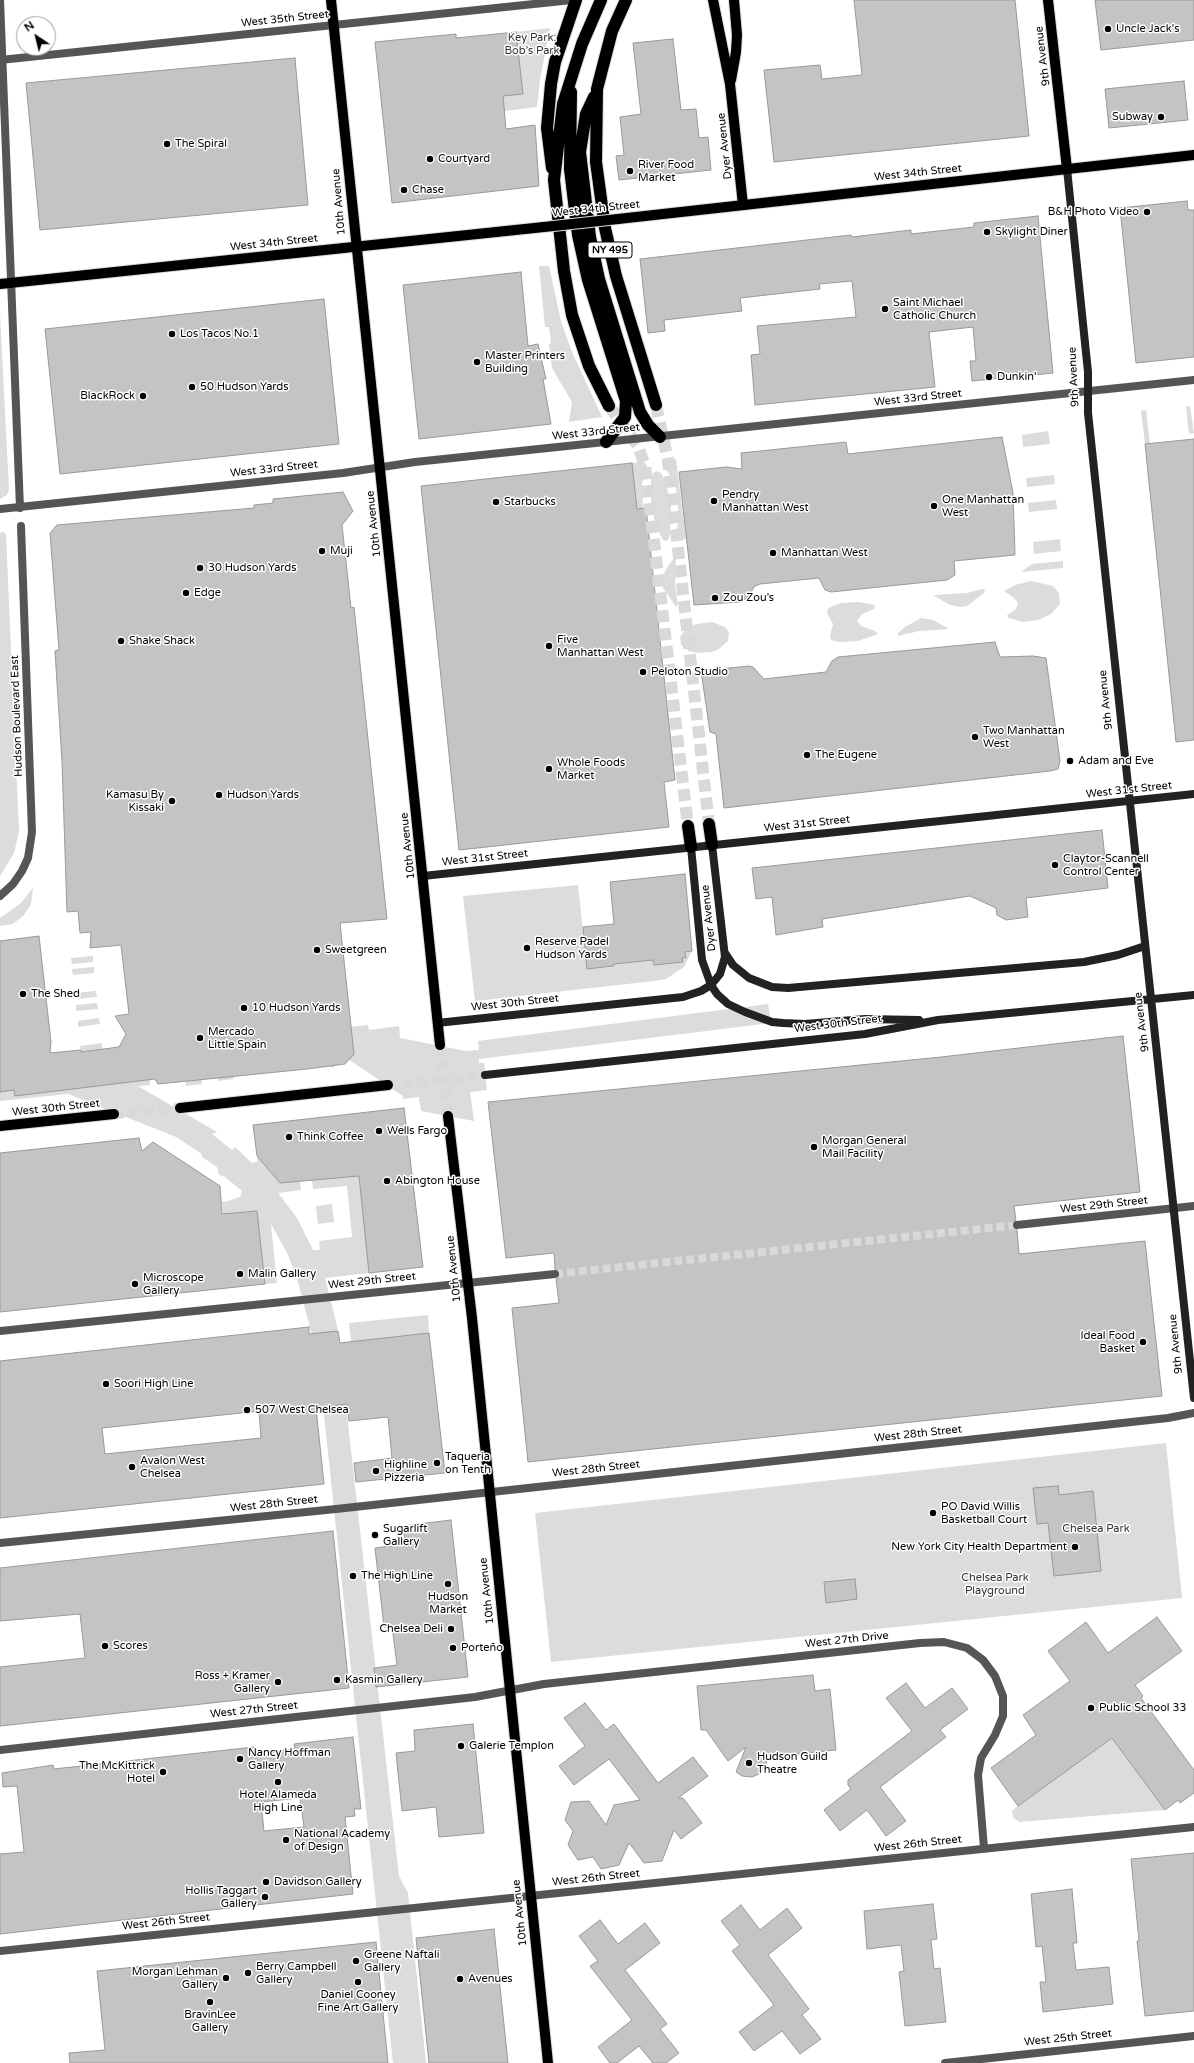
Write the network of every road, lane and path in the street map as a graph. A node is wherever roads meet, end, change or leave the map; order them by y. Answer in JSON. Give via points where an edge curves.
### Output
{"nodes":[{"id":1,"x":0,"y":0,"type":"edge"},
{"id":2,"x":331,"y":0,"type":"edge"},
{"id":3,"x":572,"y":0,"type":"edge"},
{"id":4,"x":576,"y":0,"type":"edge"},
{"id":5,"x":601,"y":0,"type":"edge"},
{"id":6,"x":626,"y":0,"type":"edge"},
{"id":7,"x":714,"y":0,"type":"edge"},
{"id":8,"x":734,"y":0,"type":"edge"},
{"id":9,"x":1048,"y":0,"type":"edge"},
{"id":10,"x":334,"y":25,"type":"junction"},
{"id":11,"x":1,"y":60,"type":"edge"},
{"id":12,"x":571,"y":77,"type":"junction"},
{"id":13,"x":730,"y":84,"type":"junction"},
{"id":14,"x":597,"y":89,"type":"junction"},
{"id":15,"x":1194,"y":154,"type":"edge"},
{"id":16,"x":1067,"y":169,"type":"junction"},
{"id":17,"x":554,"y":180,"type":"junction"},
{"id":18,"x":743,"y":205,"type":"junction"},
{"id":19,"x":356,"y":246,"type":"junction"},
{"id":20,"x":0,"y":284,"type":"edge"},
{"id":21,"x":10,"y":284,"type":"junction"},
{"id":22,"x":1194,"y":380,"type":"edge"},
{"id":23,"x":1088,"y":391,"type":"junction"},
{"id":24,"x":656,"y":405,"type":"tunnel mouth"},
{"id":25,"x":610,"y":406,"type":"tunnel mouth"},
{"id":26,"x":660,"y":437,"type":"junction"},
{"id":27,"x":606,"y":442,"type":"junction"},
{"id":28,"x":380,"y":468,"type":"junction"},
{"id":29,"x":20,"y":508,"type":"junction"},
{"id":30,"x":0,"y":509,"type":"edge"},
{"id":31,"x":21,"y":526,"type":"dead end"},
{"id":32,"x":1194,"y":794,"type":"edge"},
{"id":33,"x":1130,"y":801,"type":"junction"},
{"id":34,"x":709,"y":824,"type":"tunnel mouth"},
{"id":35,"x":688,"y":826,"type":"tunnel mouth"},
{"id":36,"x":712,"y":845,"type":"junction"},
{"id":37,"x":691,"y":847,"type":"junction"},
{"id":38,"x":423,"y":876,"type":"junction"},
{"id":39,"x":0,"y":896,"type":"edge"},
{"id":40,"x":1145,"y":946,"type":"junction"},
{"id":41,"x":725,"y":953,"type":"junction"},
{"id":42,"x":712,"y":985,"type":"junction"},
{"id":43,"x":1194,"y":995,"type":"edge"},
{"id":44,"x":1152,"y":999,"type":"junction"},
{"id":45,"x":938,"y":1020,"type":"junction"},
{"id":46,"x":438,"y":1023,"type":"junction"},
{"id":47,"x":440,"y":1045,"type":"tunnel mouth"},
{"id":48,"x":485,"y":1075,"type":"tunnel mouth"},
{"id":49,"x":388,"y":1085,"type":"tunnel mouth"},
{"id":50,"x":180,"y":1108,"type":"tunnel mouth"},
{"id":51,"x":114,"y":1114,"type":"tunnel mouth"},
{"id":52,"x":448,"y":1116,"type":"tunnel mouth"},
{"id":53,"x":0,"y":1126,"type":"edge"},
{"id":54,"x":1194,"y":1206,"type":"edge"},
{"id":55,"x":1174,"y":1208,"type":"junction"},
{"id":56,"x":1017,"y":1225,"type":"tunnel mouth"},
{"id":57,"x":555,"y":1274,"type":"tunnel mouth"},
{"id":58,"x":468,"y":1282,"type":"junction"},
{"id":59,"x":0,"y":1331,"type":"edge"},
{"id":60,"x":1194,"y":1398,"type":"edge"},
{"id":61,"x":1194,"y":1413,"type":"edge"},
{"id":62,"x":489,"y":1492,"type":"junction"},
{"id":63,"x":0,"y":1543,"type":"edge"},
{"id":64,"x":510,"y":1690,"type":"junction"},
{"id":65,"x":0,"y":1750,"type":"edge"},
{"id":66,"x":1194,"y":1827,"type":"edge"},
{"id":67,"x":984,"y":1848,"type":"junction"},
{"id":68,"x":530,"y":1896,"type":"junction"},
{"id":69,"x":0,"y":1951,"type":"edge"},
{"id":70,"x":1194,"y":2036,"type":"edge"},
{"id":71,"x":548,"y":2063,"type":"edge"},
{"id":72,"x":945,"y":2063,"type":"edge"}],
"edges":[{"from":1,"to":11,"type":"street"},
{"from":2,"to":10,"type":"main road","name":"10th Avenue"},
{"from":3,"to":10,"type":"street","name":"West 35th Street"},
{"from":4,"to":17,"type":"highway","via":[[554,62],[548,104],[547,128]]},
{"from":5,"to":12,"type":"highway","via":[[590,22]]},
{"from":6,"to":14,"type":"highway","number":"NY 495","via":[[612,31]]},
{"from":7,"to":13,"type":"main road","name":"Dyer Avenue"},
{"from":8,"to":13,"type":"main road","name":"Dyer Avenue","via":[[737,35]]},
{"from":9,"to":16,"type":"main road","name":"9th Avenue"},
{"from":10,"to":11,"type":"street","name":"West 35th Street"},
{"from":10,"to":19,"type":"main road","name":"10th Avenue"},
{"from":11,"to":21,"type":"street"},
{"from":12,"to":17,"type":"highway","via":[[563,104]]},
{"from":12,"to":27,"type":"highway","via":[[570,169],[578,235],[590,286],[626,401],[625,417]]},
{"from":13,"to":18,"type":"main road","name":"Dyer Avenue"},
{"from":14,"to":24,"type":"highway","number":"NY 495","via":[[596,162],[605,228],[626,310]]},
{"from":14,"to":26,"type":"highway","via":[[586,114],[580,152],[590,237],[608,309],[640,412]]},
{"from":15,"to":16,"type":"main road","name":"West 34th Street"},
{"from":16,"to":18,"type":"main road","name":"West 34th Street"},
{"from":16,"to":23,"type":"main road","name":"9th Avenue"},
{"from":17,"to":25,"type":"highway","via":[[572,315],[589,366]]},
{"from":18,"to":19,"type":"main road","name":"West 34th Street","bridge":true},
{"from":19,"to":21,"type":"main road","name":"West 34th Street"},
{"from":19,"to":28,"type":"main road","name":"10th Avenue"},
{"from":20,"to":21,"type":"main road","name":"West 34th Street"},
{"from":21,"to":29,"type":"street"},
{"from":22,"to":23,"type":"street","name":"West 33rd Street"},
{"from":23,"to":26,"type":"street","name":"West 33rd Street"},
{"from":23,"to":33,"type":"main road","name":"9th Avenue","via":[[1088,413]]},
{"from":26,"to":27,"type":"street","name":"West 33rd Street"},
{"from":27,"to":28,"type":"street","name":"West 33rd Street"},
{"from":28,"to":29,"type":"street","name":"West 33rd Street"},
{"from":28,"to":38,"type":"main road","name":"10th Avenue"},
{"from":29,"to":30,"type":"street","name":"West 33rd Street"},
{"from":31,"to":39,"type":"street","name":"Hudson Boulevard East","via":[[32,832],[28,858],[22,871]]},
{"from":32,"to":33,"type":"main road","name":"West 31st Street"},
{"from":33,"to":36,"type":"main road","name":"West 31st Street"},
{"from":33,"to":40,"type":"main road","name":"9th Avenue"},
{"from":34,"to":36,"type":"highway"},
{"from":35,"to":37,"type":"highway"},
{"from":36,"to":37,"type":"main road","name":"West 31st Street"},
{"from":36,"to":41,"type":"main road","name":"Dyer Avenue"},
{"from":37,"to":38,"type":"main road","name":"West 31st Street"},
{"from":37,"to":42,"type":"main road","name":"Dyer Avenue","via":[[702,960]]},
{"from":38,"to":46,"type":"main road","name":"10th Avenue"},
{"from":40,"to":41,"type":"main road","via":[[1084,962],[788,988],[772,987],[749,978],[733,965]]},
{"from":40,"to":44,"type":"main road","name":"9th Avenue"},
{"from":41,"to":42,"type":"main road","name":"Dyer Avenue","via":[[723,968]]},
{"from":42,"to":45,"type":"main road","name":"Dyer Avenue","via":[[728,1004],[772,1022],[805,1024],[865,1019]]},
{"from":42,"to":46,"type":"main road","name":"West 30th Street","via":[[701,992],[684,997]]},
{"from":43,"to":44,"type":"main road","name":"West 30th Street"},
{"from":44,"to":45,"type":"main road","name":"West 30th Street"},
{"from":44,"to":55,"type":"main road","name":"9th Avenue"},
{"from":45,"to":48,"type":"main road","name":"West 30th Street","via":[[865,1034]]},
{"from":46,"to":47,"type":"main road","name":"10th Avenue"},
{"from":49,"to":50,"type":"main road"},
{"from":51,"to":53,"type":"main road","name":"West 30th Street"},
{"from":52,"to":58,"type":"main road","name":"10th Avenue"},
{"from":54,"to":55,"type":"street","name":"West 29th Street"},
{"from":55,"to":56,"type":"street","name":"West 29th Street"},
{"from":55,"to":60,"type":"main road","name":"9th Avenue"},
{"from":57,"to":58,"type":"street","name":"West 29th Street"},
{"from":58,"to":59,"type":"street","name":"West 29th Street"},
{"from":58,"to":62,"type":"main road","name":"10th Avenue"},
{"from":61,"to":62,"type":"street","name":"West 28th Street","via":[[1161,1419]]},
{"from":62,"to":63,"type":"street","name":"West 28th Street"},
{"from":62,"to":64,"type":"main road","name":"10th Avenue"},
{"from":64,"to":65,"type":"street","name":"West 27th Street","via":[[475,1697]]},
{"from":64,"to":67,"type":"street","name":"West 27th Drive","via":[[544,1684],[920,1643],[956,1644],[975,1653],[989,1667],[1003,1696],[1003,1716],[982,1758],[978,1775]]},
{"from":64,"to":68,"type":"main road","name":"10th Avenue"},
{"from":66,"to":67,"type":"street","name":"West 26th Street"},
{"from":67,"to":68,"type":"street","name":"West 26th Street"},
{"from":68,"to":69,"type":"street","name":"West 26th Street"},
{"from":68,"to":71,"type":"main road","name":"10th Avenue"},
{"from":70,"to":72,"type":"street","name":"West 25th Street"}]}
